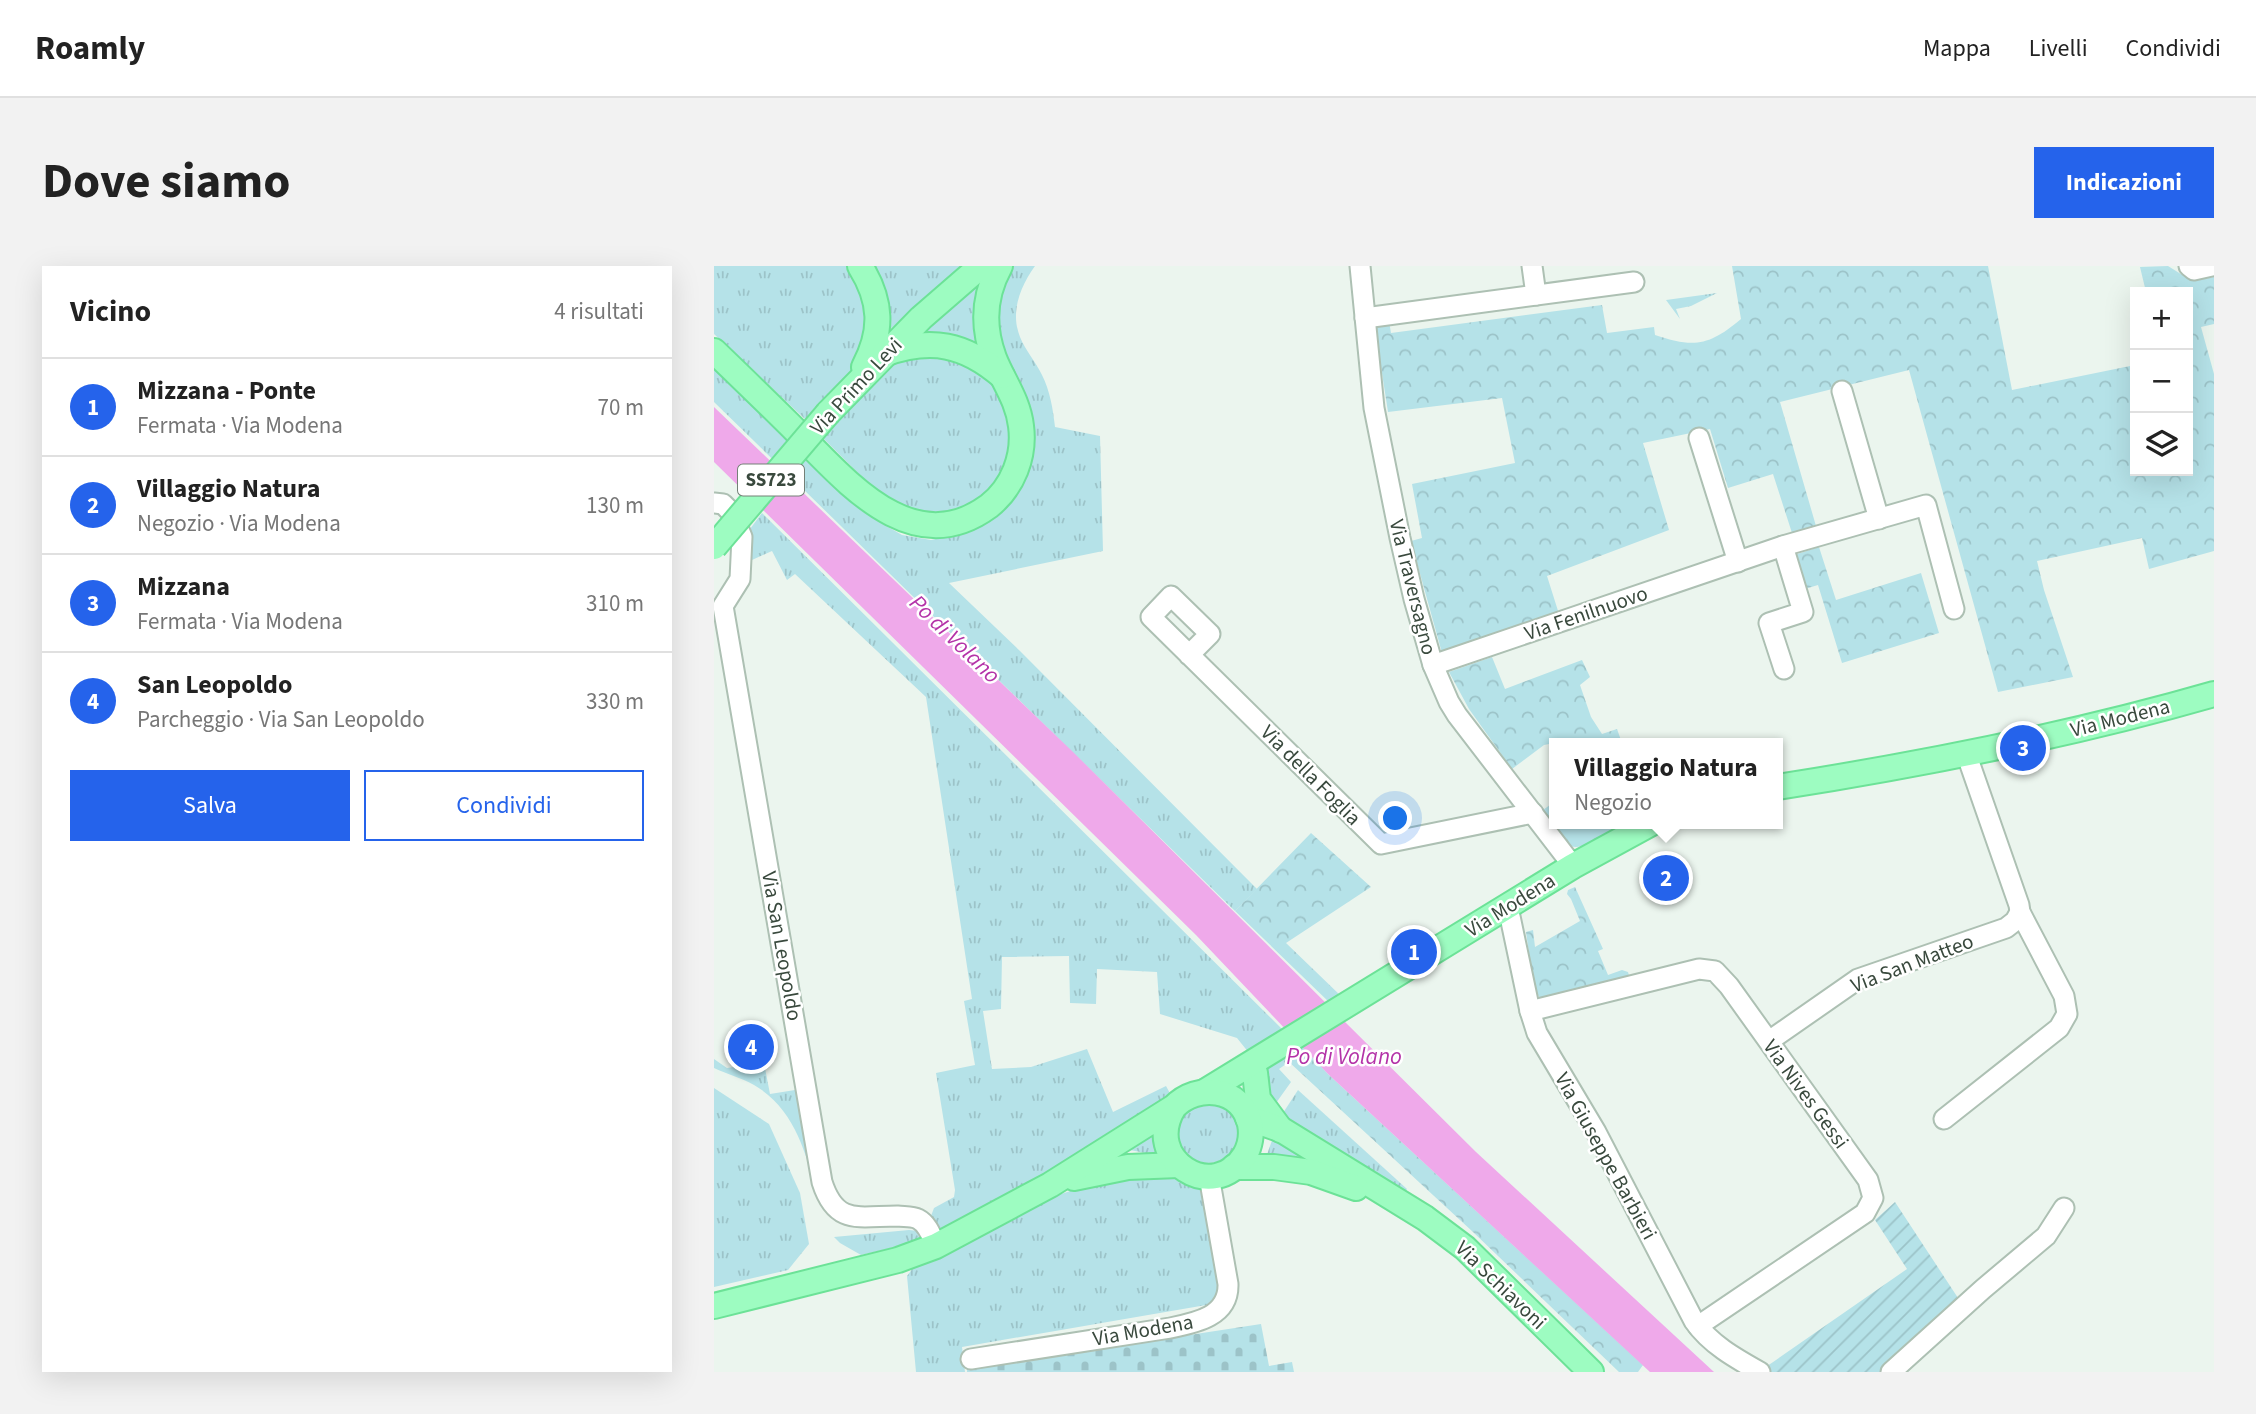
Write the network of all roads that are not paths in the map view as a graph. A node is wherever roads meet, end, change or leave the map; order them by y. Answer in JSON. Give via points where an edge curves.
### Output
{"nodes":[{"id":1,"x":860,"y":266,"type":"edge"},
{"id":2,"x":981,"y":266,"type":"edge"},
{"id":3,"x":1000,"y":266,"type":"edge"},
{"id":4,"x":1360,"y":266,"type":"edge"},
{"id":5,"x":1532,"y":266,"type":"edge"},
{"id":6,"x":2189,"y":266,"type":"edge"},
{"id":7,"x":2211,"y":266,"type":"edge"},
{"id":8,"x":1634,"y":282,"type":"dead end"},
{"id":9,"x":1536,"y":295,"type":"junction"},
{"id":10,"x":1365,"y":318,"type":"junction"},
{"id":11,"x":714,"y":351,"type":"edge"},
{"id":12,"x":884,"y":355,"type":"junction"},
{"id":13,"x":1004,"y":377,"type":"junction"},
{"id":14,"x":851,"y":389,"type":"junction"},
{"id":15,"x":1842,"y":391,"type":"dead end"},
{"id":16,"x":1699,"y":438,"type":"dead end"},
{"id":17,"x":714,"y":503,"type":"edge"},
{"id":18,"x":1879,"y":519,"type":"junction"},
{"id":19,"x":1783,"y":546,"type":"junction"},
{"id":20,"x":714,"y":547,"type":"edge"},
{"id":21,"x":1738,"y":562,"type":"junction"},
{"id":22,"x":740,"y":569,"type":"junction"},
{"id":23,"x":1954,"y":609,"type":"dead end"},
{"id":24,"x":1189,"y":655,"type":"dead end"},
{"id":25,"x":1433,"y":665,"type":"junction"},
{"id":26,"x":1784,"y":669,"type":"dead end"},
{"id":27,"x":2214,"y":694,"type":"edge"},
{"id":28,"x":1966,"y":753,"type":"junction"},
{"id":29,"x":1783,"y":787,"type":"edge"},
{"id":30,"x":1533,"y":813,"type":"junction"},
{"id":31,"x":1641,"y":829,"type":"edge"},
{"id":32,"x":1573,"y":866,"type":"junction"},
{"id":33,"x":1508,"y":907,"type":"junction"},
{"id":34,"x":2020,"y":912,"type":"junction"},
{"id":35,"x":1530,"y":1011,"type":"junction"},
{"id":36,"x":1769,"y":1041,"type":"junction"},
{"id":37,"x":1267,"y":1058,"type":"junction"},
{"id":38,"x":1206,"y":1091,"type":"junction"},
{"id":39,"x":1174,"y":1107,"type":"junction"},
{"id":40,"x":1246,"y":1114,"type":"junction"},
{"id":41,"x":1944,"y":1119,"type":"dead end"},
{"id":42,"x":1282,"y":1130,"type":"junction"},
{"id":43,"x":1179,"y":1165,"type":"junction"},
{"id":44,"x":1234,"y":1167,"type":"junction"},
{"id":45,"x":1209,"y":1176,"type":"junction"},
{"id":46,"x":1050,"y":1185,"type":"junction"},
{"id":47,"x":1405,"y":1206,"type":"junction"},
{"id":48,"x":2064,"y":1208,"type":"dead end"},
{"id":49,"x":936,"y":1246,"type":"junction"},
{"id":50,"x":714,"y":1306,"type":"edge"},
{"id":51,"x":1698,"y":1326,"type":"junction"},
{"id":52,"x":971,"y":1359,"type":"dead end"},
{"id":53,"x":1591,"y":1372,"type":"edge"},
{"id":54,"x":1760,"y":1372,"type":"edge"},
{"id":55,"x":1891,"y":1372,"type":"edge"}],
"edges":[{"from":1,"to":14,"type":"main road","via":[[876,300],[878,332]]},
{"from":2,"to":12,"type":"main road","name":"Via Primo Levi","number":"SS723"},
{"from":3,"to":13,"type":"main road","via":[[985,318],[994,358]]},
{"from":4,"to":10,"type":"street","name":"Via Traversagno"},
{"from":5,"to":9,"type":"street"},
{"from":6,"to":7,"type":"street","via":[[2194,270]]},
{"from":8,"to":9,"type":"street"},
{"from":9,"to":10,"type":"street"},
{"from":10,"to":25,"type":"street","name":"Via Traversagno","via":[[1374,408],[1389,487]]},
{"from":11,"to":13,"type":"main road","via":[[881,510],[925,524],[968,518],[989,506],[1016,473],[1021,427]]},
{"from":12,"to":13,"type":"main road","via":[[938,344],[957,348]]},
{"from":12,"to":14,"type":"main road","name":"Via Primo Levi","number":"SS723"},
{"from":14,"to":20,"type":"main road","name":"Via Primo Levi","number":"SS723","bridge":true},
{"from":15,"to":18,"type":"street"},
{"from":16,"to":21,"type":"street"},
{"from":17,"to":22,"type":"street","name":"Via San Leopoldo","via":[[723,504],[739,527]]},
{"from":18,"to":19,"type":"street","name":"Via Fenilnuovo"},
{"from":18,"to":23,"type":"street","name":"Via Fenilnuovo","via":[[1926,505]]},
{"from":19,"to":21,"type":"street","name":"Via Fenilnuovo"},
{"from":19,"to":26,"type":"street","via":[[1803,611],[1769,623]]},
{"from":20,"to":22,"type":"street","via":[[732,555]]},
{"from":21,"to":25,"type":"street","name":"Via Fenilnuovo"},
{"from":22,"to":49,"type":"street","name":"Via San Leopoldo","via":[[740,579],[723,606],[822,1182],[832,1204],[845,1215],[917,1218]]},
{"from":24,"to":30,"type":"street","name":"Via della Foglia","via":[[1381,844]]},
{"from":25,"to":30,"type":"street","name":"Via Traversagno","via":[[1457,715]]},
{"from":27,"to":28,"type":"main road","name":"Via Modena"},
{"from":28,"to":29,"type":"main road","name":"Via Modena"},
{"from":28,"to":34,"type":"street"},
{"from":30,"to":32,"type":"street","name":"Via Traversagno"},
{"from":31,"to":32,"type":"main road","name":"Via Modena"},
{"from":32,"to":33,"type":"main road","name":"Via Modena"},
{"from":33,"to":35,"type":"street","name":"Via Giuseppe Barbieri"},
{"from":33,"to":37,"type":"main road","name":"Via Modena"},
{"from":34,"to":36,"type":"street","name":"Via San Matteo","via":[[2015,922],[2001,930],[1858,979]]},
{"from":34,"to":41,"type":"street","via":[[2064,996],[2066,1019]]},
{"from":35,"to":36,"type":"street","name":"Via Nives Gessi","via":[[1710,969],[1720,974]]},
{"from":35,"to":51,"type":"street","name":"Via Giuseppe Barbieri","via":[[1540,1039],[1596,1132]]},
{"from":36,"to":51,"type":"street","name":"Via Nives Gessi","via":[[1868,1180],[1871,1203],[1860,1217]]},
{"from":37,"to":38,"type":"main road","name":"Via Modena"},
{"from":37,"to":40,"type":"main road"},
{"from":37,"to":42,"type":"main road","via":[[1258,1099]]},
{"from":38,"to":39,"type":"main road","name":"Via Modena","via":[[1188,1096]]},
{"from":38,"to":40,"type":"main road","via":[[1227,1096]]},
{"from":39,"to":43,"type":"main road","via":[[1165,1138]]},
{"from":39,"to":46,"type":"main road","name":"Via Modena"},
{"from":40,"to":42,"type":"main road","name":"Via Schiavoni"},
{"from":40,"to":44,"type":"main road","via":[[1249,1144]]},
{"from":42,"to":47,"type":"main road","name":"Via Schiavoni"},
{"from":43,"to":45,"type":"main road","name":"Via Modena","via":[[1193,1174]]},
{"from":43,"to":46,"type":"main road","name":"Via Modena","via":[[1112,1169]]},
{"from":44,"to":45,"type":"main road"},
{"from":44,"to":47,"type":"main road","name":"Via Schiavoni","via":[[1311,1172]]},
{"from":45,"to":52,"type":"street","name":"Via Modena","via":[[1228,1284],[1226,1299],[1214,1314],[1170,1328]]},
{"from":46,"to":49,"type":"main road","name":"Via Modena"},
{"from":47,"to":53,"type":"main road","name":"Via Schiavoni","via":[[1465,1248]]},
{"from":48,"to":55,"type":"street","via":[[2046,1236]]},
{"from":49,"to":50,"type":"main road","name":"Via Modena","via":[[898,1260]]},
{"from":51,"to":54,"type":"street","name":"Via Giuseppe Barbieri","via":[[1719,1347]]}]}
